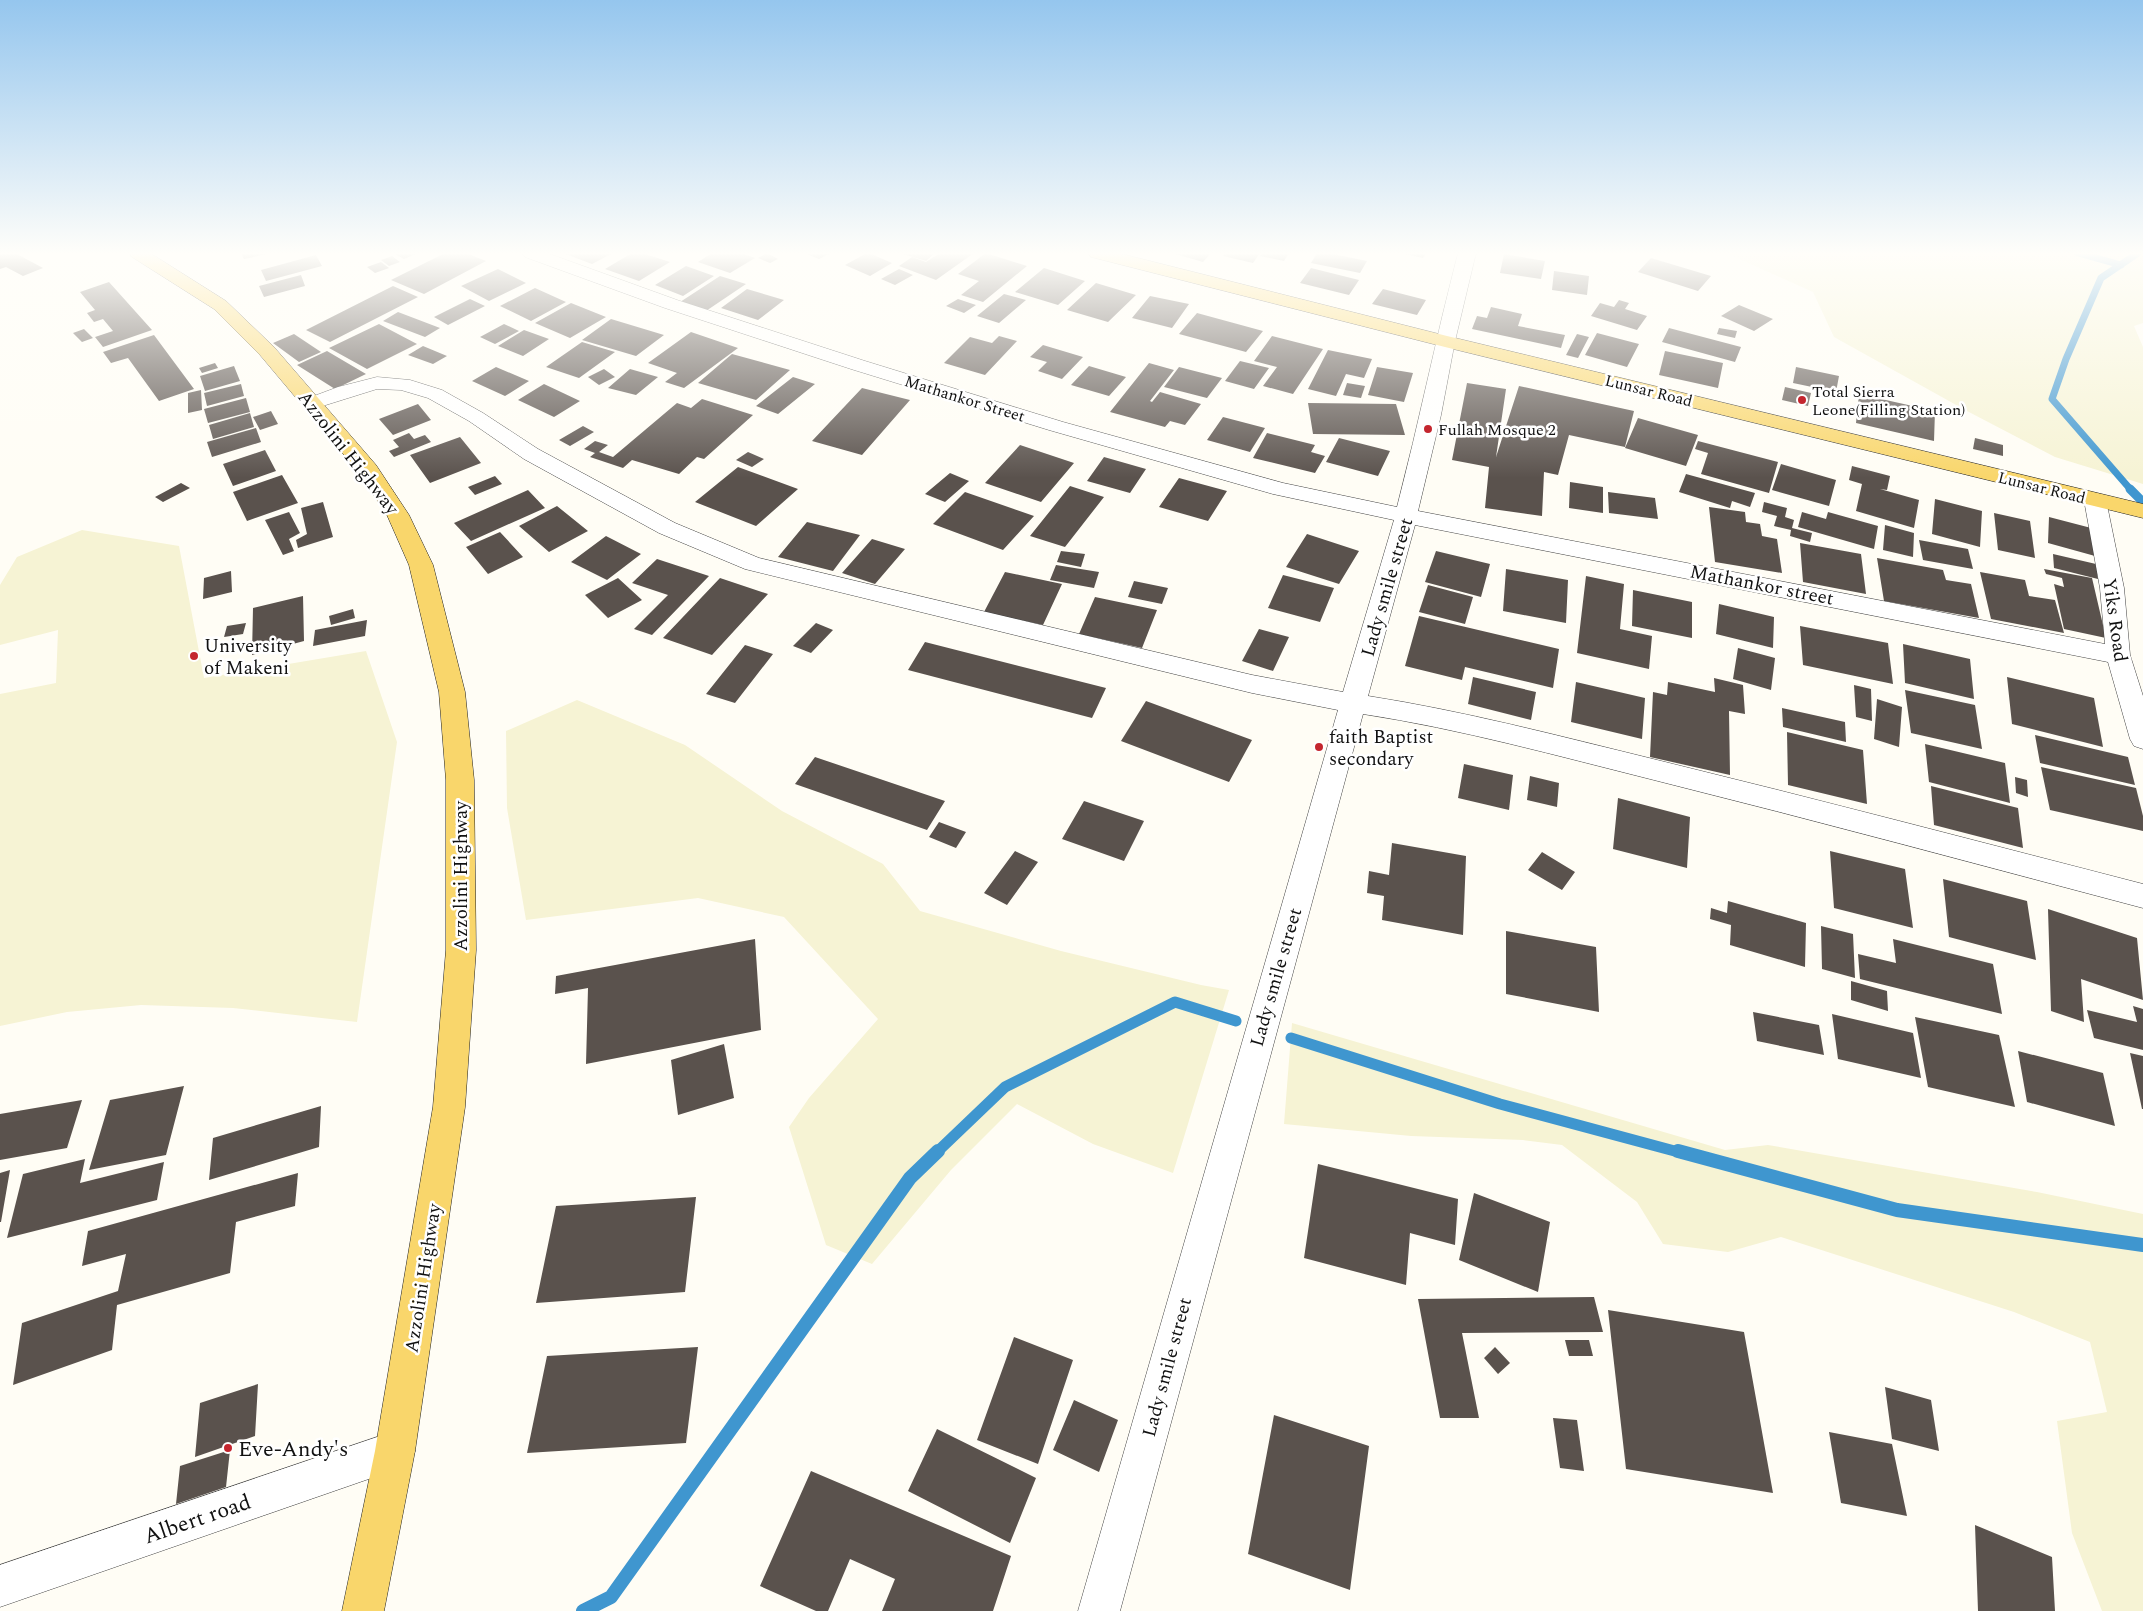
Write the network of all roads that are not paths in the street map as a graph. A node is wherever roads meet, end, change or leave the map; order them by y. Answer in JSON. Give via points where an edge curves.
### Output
{"nodes":[{"id":1,"x":244,"y":328,"type":"edge"},
{"id":2,"x":745,"y":328,"type":"edge"},
{"id":3,"x":1394,"y":328,"type":"edge"},
{"id":4,"x":1448,"y":328,"type":"edge"},
{"id":5,"x":1445,"y":341,"type":"junction"},
{"id":6,"x":313,"y":403,"type":"junction"},
{"id":7,"x":2095,"y":500,"type":"junction"},
{"id":8,"x":2135,"y":510,"type":"edge"},
{"id":9,"x":1406,"y":516,"type":"junction"},
{"id":10,"x":2118,"y":655,"type":"junction"},
{"id":11,"x":1352,"y":703,"type":"junction"},
{"id":12,"x":2143,"y":739,"type":"edge"},
{"id":13,"x":2143,"y":896,"type":"edge"},
{"id":14,"x":395,"y":1451,"type":"junction"},
{"id":15,"x":0,"y":1586,"type":"edge"},
{"id":16,"x":363,"y":1611,"type":"edge"},
{"id":17,"x":1099,"y":1611,"type":"edge"}],
"edges":[{"from":1,"to":6,"type":"main road","name":"Azzolini Highway"},
{"from":2,"to":9,"type":"street","name":"Mathankor Street","via":[[1056,426],[1281,489]]},
{"from":3,"to":5,"type":"main road","name":"Lunsar Road"},
{"from":4,"to":5,"type":"street","name":"Lady smile street"},
{"from":5,"to":7,"type":"main road","name":"Lunsar Road"},
{"from":5,"to":9,"type":"street","name":"Lady smile street"},
{"from":6,"to":11,"type":"street","via":[[377,383],[403,384],[435,394],[476,416],[539,458],[668,528],[753,564],[1252,684]]},
{"from":6,"to":14,"type":"main road","name":"Azzolini Highway","via":[[368,470],[398,515],[421,565],[452,692],[460,780],[461,950],[449,1107]]},
{"from":7,"to":8,"type":"main road","name":"Lunsar Road"},
{"from":7,"to":10,"type":"street","name":"Yiks Road","via":[[2112,588]]},
{"from":9,"to":10,"type":"street","name":"Mathankor street"},
{"from":9,"to":11,"type":"street","name":"Lady smile street"},
{"from":10,"to":12,"type":"street","name":"Yiks Road"},
{"from":11,"to":13,"type":"street","via":[[1417,713],[1533,739]]},
{"from":11,"to":17,"type":"street","name":"Lady smile street"},
{"from":14,"to":15,"type":"street","name":"Albert road"},
{"from":14,"to":16,"type":"main road","name":"Azzolini Highway"}]}
